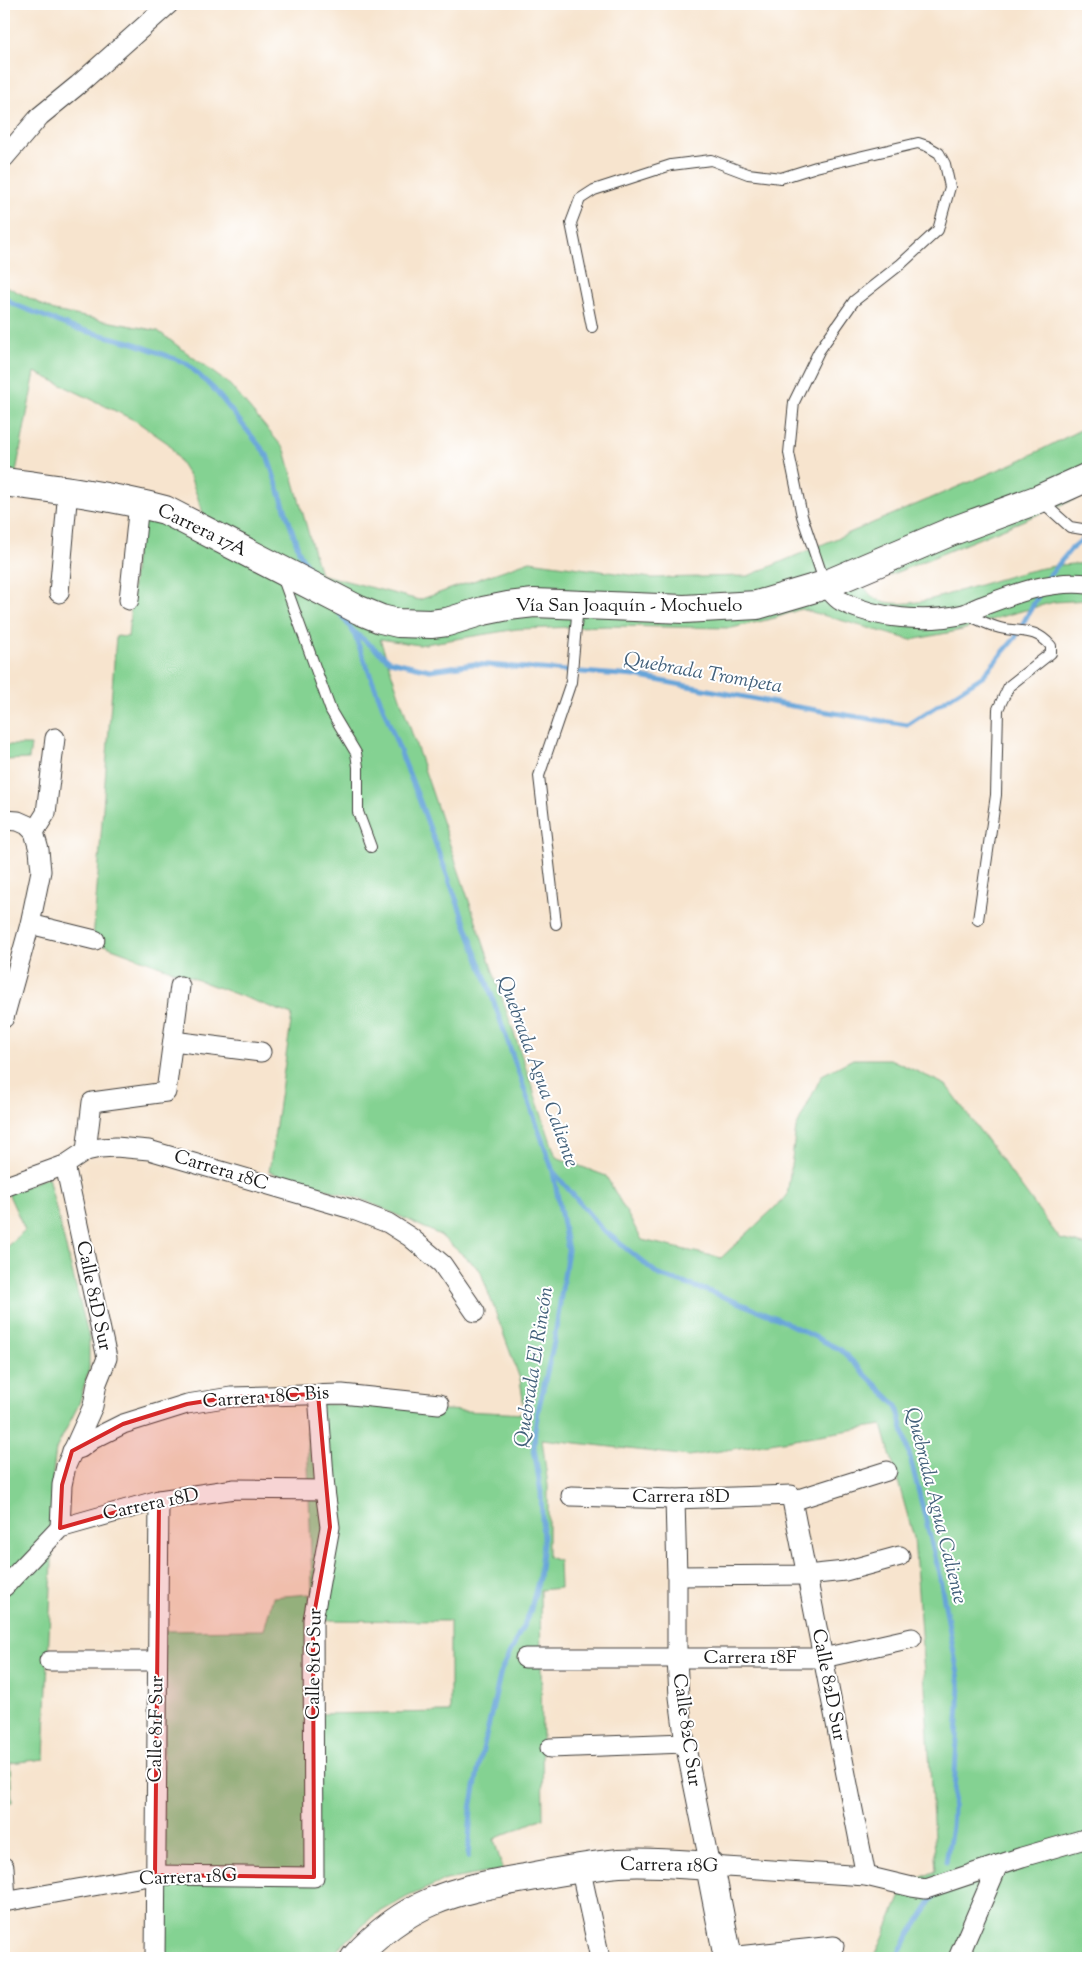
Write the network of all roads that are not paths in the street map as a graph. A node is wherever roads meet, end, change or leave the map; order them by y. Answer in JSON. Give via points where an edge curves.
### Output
{"nodes":[{"id":1,"x":169,"y":4,"type":"edge"},
{"id":2,"x":4,"y":158,"type":"edge"},
{"id":3,"x":592,"y":327,"type":"dead end"},
{"id":4,"x":1088,"y":477,"type":"edge"},
{"id":5,"x":4,"y":482,"type":"edge"},
{"id":6,"x":68,"y":490,"type":"junction"},
{"id":7,"x":1039,"y":499,"type":"junction"},
{"id":8,"x":138,"y":503,"type":"junction"},
{"id":9,"x":1088,"y":530,"type":"edge"},
{"id":10,"x":280,"y":569,"type":"junction"},
{"id":11,"x":1088,"y":584,"type":"edge"},
{"id":12,"x":825,"y":585,"type":"junction"},
{"id":13,"x":58,"y":593,"type":"dead end"},
{"id":14,"x":129,"y":600,"type":"dead end"},
{"id":15,"x":578,"y":604,"type":"junction"},
{"id":16,"x":359,"y":610,"type":"joint"},
{"id":17,"x":965,"y":614,"type":"junction"},
{"id":18,"x":55,"y":738,"type":"dead end"},
{"id":19,"x":4,"y":820,"type":"edge"},
{"id":20,"x":34,"y":832,"type":"junction"},
{"id":21,"x":371,"y":847,"type":"dead end"},
{"id":22,"x":978,"y":920,"type":"dead end"},
{"id":23,"x":30,"y":924,"type":"junction"},
{"id":24,"x":556,"y":924,"type":"dead end"},
{"id":25,"x":94,"y":940,"type":"dead end"},
{"id":26,"x":180,"y":986,"type":"dead end"},
{"id":27,"x":4,"y":1018,"type":"edge"},
{"id":28,"x":173,"y":1041,"type":"junction"},
{"id":29,"x":261,"y":1052,"type":"dead end"},
{"id":30,"x":86,"y":1151,"type":"junction"},
{"id":31,"x":65,"y":1165,"type":"junction"},
{"id":32,"x":4,"y":1187,"type":"edge"},
{"id":33,"x":475,"y":1312,"type":"dead end"},
{"id":34,"x":318,"y":1394,"type":"junction"},
{"id":35,"x":438,"y":1404,"type":"dead end"},
{"id":36,"x":72,"y":1451,"type":"junction"},
{"id":37,"x":887,"y":1471,"type":"dead end"},
{"id":38,"x":325,"y":1490,"type":"junction"},
{"id":39,"x":571,"y":1496,"type":"dead end"},
{"id":40,"x":791,"y":1498,"type":"junction"},
{"id":41,"x":675,"y":1499,"type":"junction"},
{"id":42,"x":159,"y":1500,"type":"junction"},
{"id":43,"x":60,"y":1528,"type":"junction"},
{"id":44,"x":900,"y":1556,"type":"dead end"},
{"id":45,"x":806,"y":1575,"type":"junction"},
{"id":46,"x":677,"y":1576,"type":"junction"},
{"id":47,"x":4,"y":1587,"type":"edge"},
{"id":48,"x":912,"y":1638,"type":"dead end"},
{"id":49,"x":525,"y":1658,"type":"dead end"},
{"id":50,"x":677,"y":1658,"type":"junction"},
{"id":51,"x":823,"y":1658,"type":"junction"},
{"id":52,"x":49,"y":1661,"type":"dead end"},
{"id":53,"x":157,"y":1662,"type":"junction"},
{"id":54,"x":685,"y":1743,"type":"junction"},
{"id":55,"x":550,"y":1748,"type":"dead end"},
{"id":56,"x":1088,"y":1838,"type":"edge"},
{"id":57,"x":998,"y":1865,"type":"junction"},
{"id":58,"x":710,"y":1866,"type":"junction"},
{"id":59,"x":4,"y":1867,"type":"edge"},
{"id":60,"x":580,"y":1868,"type":"junction"},
{"id":61,"x":155,"y":1875,"type":"junction"},
{"id":62,"x":866,"y":1876,"type":"junction"},
{"id":63,"x":314,"y":1877,"type":"joint"},
{"id":64,"x":5,"y":1901,"type":"edge"},
{"id":65,"x":834,"y":1946,"type":"dead end"},
{"id":66,"x":154,"y":1958,"type":"edge"},
{"id":67,"x":355,"y":1958,"type":"edge"},
{"id":68,"x":600,"y":1958,"type":"edge"},
{"id":69,"x":728,"y":1958,"type":"edge"},
{"id":70,"x":958,"y":1958,"type":"edge"}],
"edges":[{"from":1,"to":2,"type":"street","via":[[40,116]]},
{"from":3,"to":12,"type":"lane","via":[[571,223],[580,199],[594,190],[670,165],[711,160],[748,174],[781,178],[918,143],[938,153],[946,164],[950,187],[938,230],[854,301],[819,351],[794,402],[789,453],[802,516]]},
{"from":4,"to":7,"type":"street","name":"Vía San Joaquín - Mochuelo"},
{"from":5,"to":6,"type":"street","name":"Carrera 17A"},
{"from":6,"to":8,"type":"street","name":"Carrera 17A"},
{"from":6,"to":13,"type":"street"},
{"from":7,"to":9,"type":"lane","via":[[1070,527]]},
{"from":7,"to":12,"type":"street","name":"Vía San Joaquín - Mochuelo","via":[[950,532]]},
{"from":8,"to":10,"type":"street","name":"Carrera 17A","via":[[165,510]]},
{"from":8,"to":14,"type":"street"},
{"from":10,"to":16,"type":"street","name":"Carrera 17A"},
{"from":10,"to":21,"type":"lane","via":[[331,711],[356,753],[358,812]]},
{"from":11,"to":17,"type":"street","via":[[1071,582],[1041,586]]},
{"from":12,"to":15,"type":"street","name":"Vía San Joaquín - Mochuelo","via":[[757,605],[725,608]]},
{"from":12,"to":17,"type":"street","via":[[840,601],[898,618]]},
{"from":15,"to":16,"type":"street","name":"Vía San Joaquín - Mochuelo","via":[[508,606],[431,624],[398,623]]},
{"from":15,"to":24,"type":"lane","via":[[571,682],[539,776]]},
{"from":17,"to":22,"type":"lane","via":[[1000,628],[1022,630],[1044,638],[1051,646],[1051,653],[1009,686],[998,709],[996,796]]},
{"from":18,"to":20,"type":"street","via":[[46,813]]},
{"from":19,"to":20,"type":"street","via":[[27,825]]},
{"from":20,"to":23,"type":"street","via":[[41,871]]},
{"from":23,"to":25,"type":"street"},
{"from":23,"to":27,"type":"street"},
{"from":26,"to":28,"type":"street"},
{"from":28,"to":29,"type":"street"},
{"from":28,"to":30,"type":"street","via":[[166,1092],[92,1102]]},
{"from":30,"to":31,"type":"street","name":"Carrera 18C"},
{"from":30,"to":33,"type":"street","name":"Carrera 18C","via":[[116,1147],[149,1150],[351,1209],[388,1223],[431,1254]]},
{"from":31,"to":32,"type":"street","name":"Carrera 18C"},
{"from":31,"to":36,"type":"street","name":"Calle 81D Sur","via":[[107,1358],[97,1383],[93,1406]]},
{"from":34,"to":35,"type":"street","name":"Carrera 18C Bis"},
{"from":34,"to":36,"type":"street","name":"Carrera 18C Bis","via":[[231,1397],[187,1404],[123,1424]]},
{"from":34,"to":38,"type":"street","name":"Calle 81G Sur"},
{"from":36,"to":43,"type":"street","name":"Calle 81D Sur","via":[[62,1485]]},
{"from":37,"to":40,"type":"street","name":"Carrera 18D"},
{"from":38,"to":42,"type":"street","name":"Carrera 18D","via":[[235,1489]]},
{"from":38,"to":63,"type":"street","name":"Calle 81G Sur","via":[[330,1527],[313,1620]]},
{"from":39,"to":41,"type":"street","name":"Carrera 18D"},
{"from":40,"to":41,"type":"street","name":"Carrera 18D"},
{"from":40,"to":45,"type":"street","name":"Calle 82D Sur"},
{"from":41,"to":46,"type":"street","name":"Calle 82C Sur"},
{"from":42,"to":43,"type":"street","name":"Carrera 18D"},
{"from":42,"to":53,"type":"street","name":"Calle 81F Sur"},
{"from":43,"to":47,"type":"street"},
{"from":44,"to":45,"type":"street","via":[[845,1572]]},
{"from":45,"to":46,"type":"street"},
{"from":45,"to":51,"type":"street","name":"Calle 82D Sur"},
{"from":46,"to":50,"type":"street","name":"Calle 82C Sur"},
{"from":48,"to":51,"type":"street","name":"Carrera 18F"},
{"from":49,"to":50,"type":"street","name":"Carrera 18F"},
{"from":50,"to":51,"type":"street","name":"Carrera 18F"},
{"from":50,"to":54,"type":"street","name":"Calle 82C Sur"},
{"from":51,"to":62,"type":"street","name":"Calle 82D Sur"},
{"from":52,"to":53,"type":"street"},
{"from":53,"to":61,"type":"street","name":"Calle 81F Sur"},
{"from":54,"to":55,"type":"street"},
{"from":54,"to":58,"type":"street","name":"Calle 82C Sur"},
{"from":56,"to":57,"type":"street","name":"Carrera 18G"},
{"from":57,"to":62,"type":"street","name":"Carrera 18G","via":[[926,1889]]},
{"from":57,"to":70,"type":"street"},
{"from":58,"to":60,"type":"street","name":"Carrera 18G","via":[[629,1863]]},
{"from":58,"to":62,"type":"street","name":"Carrera 18G"},
{"from":58,"to":69,"type":"street","name":"Calle 82C Sur"},
{"from":59,"to":64,"type":"street"},
{"from":60,"to":67,"type":"street","name":"Carrera 18G","via":[[474,1887],[439,1898],[376,1936]]},
{"from":60,"to":68,"type":"street"},
{"from":61,"to":63,"type":"street","name":"Carrera 18G"},
{"from":61,"to":64,"type":"street","name":"Carrera 18G"},
{"from":61,"to":66,"type":"street","name":"Calle 81F Sur"},
{"from":65,"to":69,"type":"street"}]}
